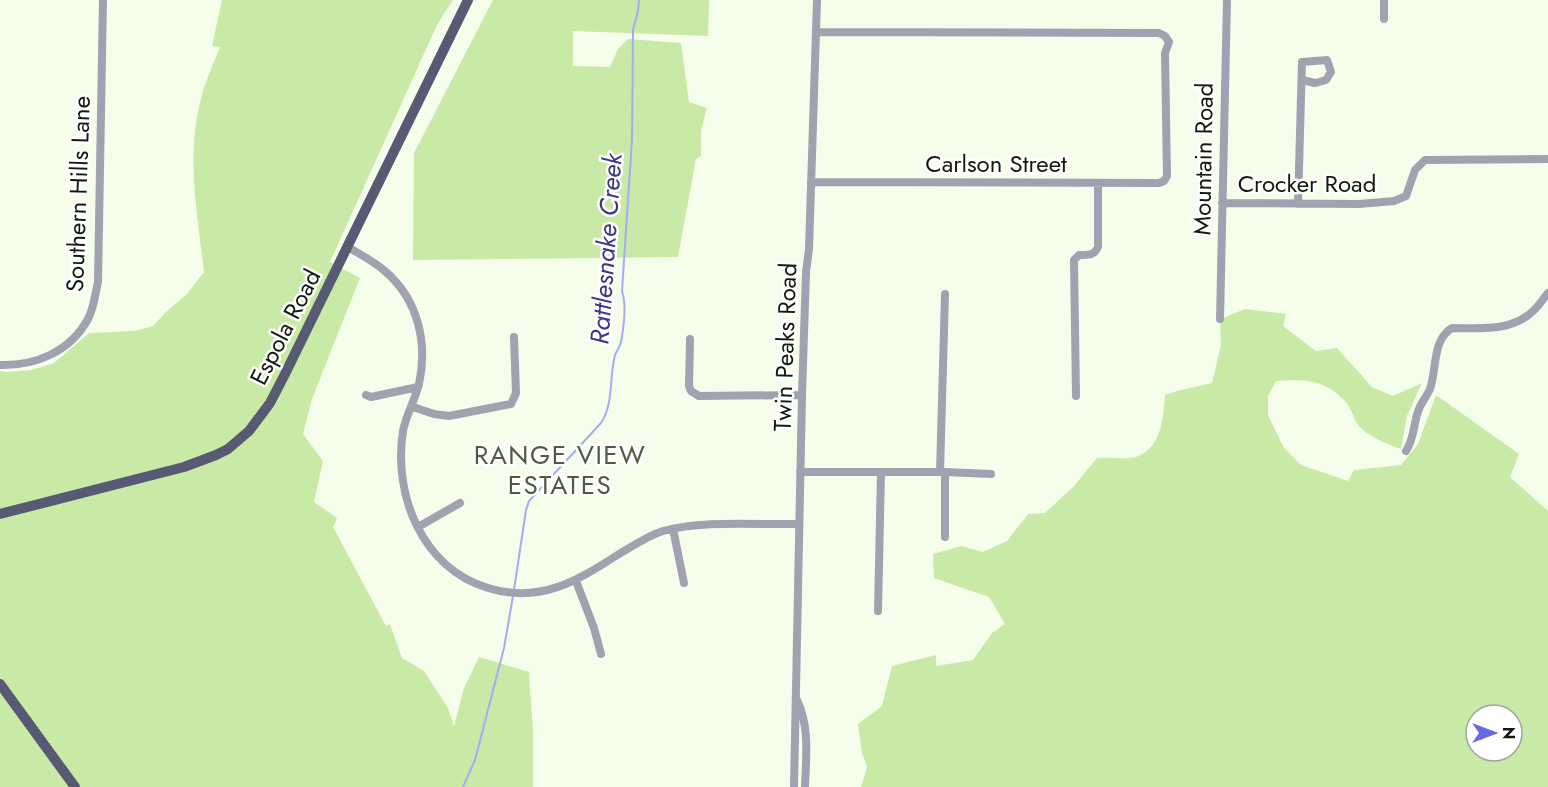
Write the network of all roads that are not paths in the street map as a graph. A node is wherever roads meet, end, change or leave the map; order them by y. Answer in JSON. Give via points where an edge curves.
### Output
{"nodes":[{"id":1,"x":103,"y":0,"type":"edge"},
{"id":2,"x":468,"y":0,"type":"edge"},
{"id":3,"x":817,"y":0,"type":"edge"},
{"id":4,"x":1227,"y":0,"type":"edge"},
{"id":5,"x":1384,"y":0,"type":"edge"},
{"id":6,"x":1384,"y":19,"type":"dead end"},
{"id":7,"x":816,"y":32,"type":"junction"},
{"id":8,"x":1302,"y":80,"type":"dead end"},
{"id":9,"x":1548,"y":159,"type":"edge"},
{"id":10,"x":811,"y":182,"type":"junction"},
{"id":11,"x":1098,"y":183,"type":"junction"},
{"id":12,"x":1222,"y":203,"type":"junction"},
{"id":13,"x":1298,"y":204,"type":"junction"},
{"id":14,"x":348,"y":248,"type":"junction"},
{"id":15,"x":1548,"y":293,"type":"edge"},
{"id":16,"x":945,"y":294,"type":"dead end"},
{"id":17,"x":1220,"y":319,"type":"dead end"},
{"id":18,"x":514,"y":337,"type":"dead end"},
{"id":19,"x":690,"y":339,"type":"dead end"},
{"id":20,"x":0,"y":365,"type":"edge"},
{"id":21,"x":418,"y":387,"type":"junction"},
{"id":22,"x":366,"y":395,"type":"dead end"},
{"id":23,"x":802,"y":395,"type":"junction"},
{"id":24,"x":1076,"y":396,"type":"dead end"},
{"id":25,"x":412,"y":406,"type":"junction"},
{"id":26,"x":1406,"y":451,"type":"dead end"},
{"id":27,"x":800,"y":472,"type":"junction"},
{"id":28,"x":881,"y":472,"type":"junction"},
{"id":29,"x":942,"y":472,"type":"junction"},
{"id":30,"x":991,"y":474,"type":"dead end"},
{"id":31,"x":460,"y":503,"type":"dead end"},
{"id":32,"x":0,"y":514,"type":"edge"},
{"id":33,"x":799,"y":524,"type":"junction"},
{"id":34,"x":418,"y":527,"type":"junction"},
{"id":35,"x":673,"y":529,"type":"junction"},
{"id":36,"x":945,"y":537,"type":"dead end"},
{"id":37,"x":576,"y":581,"type":"junction"},
{"id":38,"x":684,"y":583,"type":"dead end"},
{"id":39,"x":878,"y":611,"type":"dead end"},
{"id":40,"x":601,"y":654,"type":"dead end"},
{"id":41,"x":0,"y":684,"type":"edge"},
{"id":42,"x":796,"y":697,"type":"junction"},
{"id":43,"x":75,"y":787,"type":"edge"},
{"id":44,"x":794,"y":787,"type":"edge"},
{"id":45,"x":805,"y":787,"type":"edge"}],
"edges":[{"from":1,"to":20,"type":"street","name":"Southern Hills Lane","via":[[98,282],[93,304],[79,331],[50,356],[30,364]]},
{"from":2,"to":14,"type":"main road","name":"Espola Road"},
{"from":3,"to":7,"type":"street","name":"Twin Peaks Road"},
{"from":4,"to":12,"type":"street","name":"Mountain Road"},
{"from":5,"to":6,"type":"street"},
{"from":7,"to":10,"type":"street","name":"Twin Peaks Road"},
{"from":7,"to":11,"type":"street","name":"Carlson Street","via":[[1165,36],[1169,42],[1165,53],[1167,176],[1159,183]]},
{"from":8,"to":13,"type":"street"},
{"from":9,"to":13,"type":"street","name":"Crocker Road","via":[[1425,160],[1415,170],[1406,196],[1394,201]]},
{"from":10,"to":11,"type":"street","name":"Carlson Street"},
{"from":10,"to":23,"type":"street","name":"Twin Peaks Road"},
{"from":11,"to":24,"type":"street","via":[[1098,247],[1096,252],[1074,260]]},
{"from":12,"to":13,"type":"street","name":"Crocker Road"},
{"from":12,"to":17,"type":"street","name":"Mountain Road"},
{"from":14,"to":21,"type":"street","via":[[385,271],[410,302],[421,335]]},
{"from":14,"to":32,"type":"main road","name":"Espola Road","via":[[270,403],[249,431],[228,448],[184,467]]},
{"from":15,"to":26,"type":"street","via":[[1515,324],[1452,328],[1441,338],[1429,390]]},
{"from":16,"to":29,"type":"street"},
{"from":18,"to":25,"type":"street","via":[[516,393],[511,404],[449,416]]},
{"from":19,"to":23,"type":"street","via":[[689,386],[694,395]]},
{"from":21,"to":22,"type":"street","via":[[372,398]]},
{"from":21,"to":25,"type":"street"},
{"from":23,"to":27,"type":"street","name":"Twin Peaks Road"},
{"from":25,"to":34,"type":"street","via":[[403,432],[402,477],[407,504]]},
{"from":27,"to":28,"type":"street"},
{"from":27,"to":33,"type":"street","name":"Twin Peaks Road"},
{"from":28,"to":29,"type":"street"},
{"from":28,"to":39,"type":"street"},
{"from":29,"to":30,"type":"street"},
{"from":29,"to":36,"type":"street"},
{"from":31,"to":34,"type":"street"},
{"from":33,"to":35,"type":"street","via":[[694,525]]},
{"from":33,"to":42,"type":"street","name":"Twin Peaks Road"},
{"from":34,"to":37,"type":"street","via":[[444,563],[481,586],[534,592]]},
{"from":35,"to":37,"type":"street","via":[[649,537]]},
{"from":35,"to":38,"type":"street"},
{"from":37,"to":40,"type":"street"},
{"from":41,"to":43,"type":"main road"},
{"from":42,"to":44,"type":"street","name":"Twin Peaks Road"},
{"from":42,"to":45,"type":"street","name":"Twin Peaks Road","via":[[806,725]]}]}
